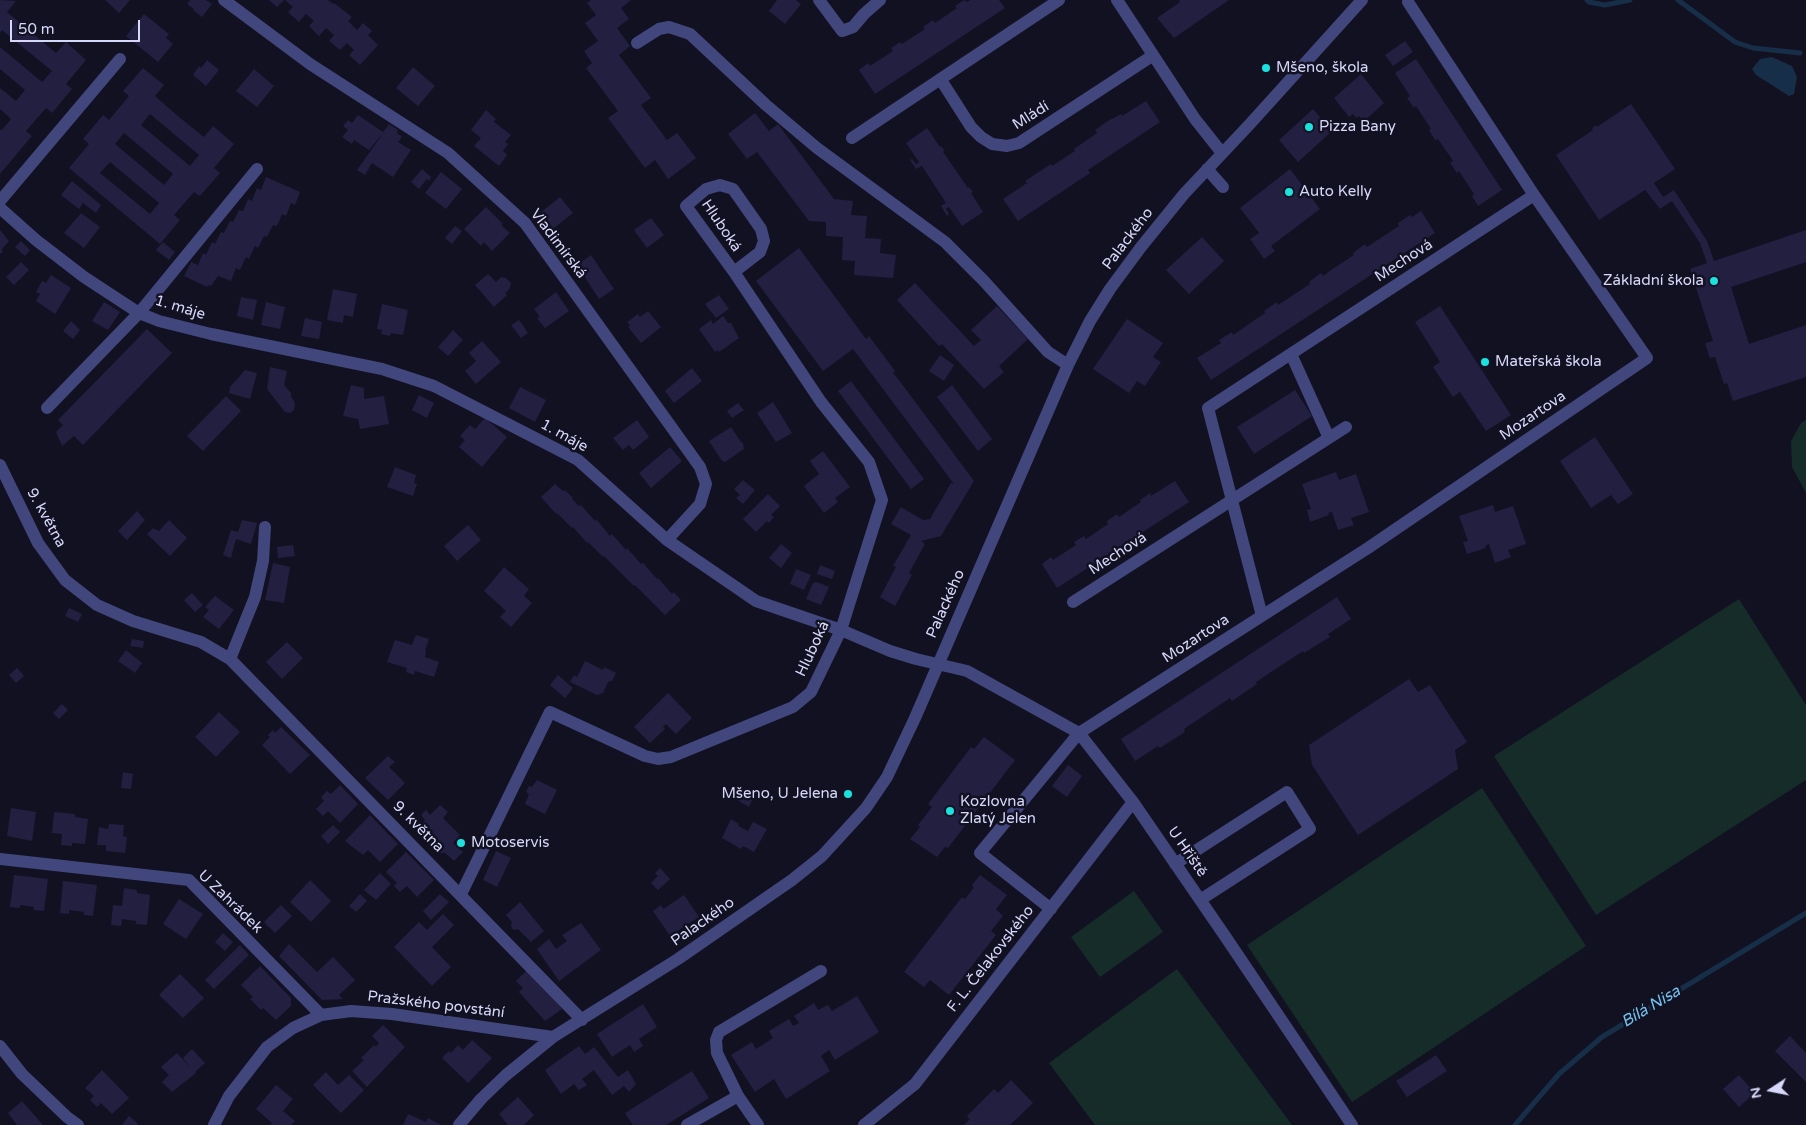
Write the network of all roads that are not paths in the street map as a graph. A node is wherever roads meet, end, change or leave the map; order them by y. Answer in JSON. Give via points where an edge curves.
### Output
{"nodes":[{"id":1,"x":224,"y":0,"type":"edge"},
{"id":2,"x":819,"y":0,"type":"edge"},
{"id":3,"x":880,"y":0,"type":"edge"},
{"id":4,"x":1059,"y":0,"type":"edge"},
{"id":5,"x":1362,"y":0,"type":"edge"},
{"id":6,"x":1119,"y":1,"type":"edge"},
{"id":7,"x":1408,"y":2,"type":"dead end"},
{"id":8,"x":637,"y":43,"type":"dead end"},
{"id":9,"x":1152,"y":56,"type":"junction"},
{"id":10,"x":120,"y":59,"type":"dead end"},
{"id":11,"x":941,"y":80,"type":"junction"},
{"id":12,"x":852,"y":138,"type":"dead end"},
{"id":13,"x":1222,"y":153,"type":"junction"},
{"id":14,"x":256,"y":169,"type":"dead end"},
{"id":15,"x":1207,"y":169,"type":"junction"},
{"id":16,"x":1224,"y":187,"type":"dead end"},
{"id":17,"x":1534,"y":195,"type":"junction"},
{"id":18,"x":0,"y":201,"type":"edge"},
{"id":19,"x":0,"y":208,"type":"edge"},
{"id":20,"x":734,"y":272,"type":"junction"},
{"id":21,"x":139,"y":312,"type":"junction"},
{"id":22,"x":1291,"y":354,"type":"junction"},
{"id":23,"x":1068,"y":365,"type":"junction"},
{"id":24,"x":47,"y":408,"type":"dead end"},
{"id":25,"x":1346,"y":426,"type":"dead end"},
{"id":26,"x":1329,"y":438,"type":"junction"},
{"id":27,"x":0,"y":465,"type":"edge"},
{"id":28,"x":1231,"y":500,"type":"junction"},
{"id":29,"x":265,"y":527,"type":"dead end"},
{"id":30,"x":667,"y":540,"type":"junction"},
{"id":31,"x":1072,"y":602,"type":"dead end"},
{"id":32,"x":1262,"y":616,"type":"junction"},
{"id":33,"x":841,"y":630,"type":"junction"},
{"id":34,"x":230,"y":659,"type":"junction"},
{"id":35,"x":937,"y":664,"type":"junction"},
{"id":36,"x":1079,"y":733,"type":"junction"},
{"id":37,"x":1133,"y":802,"type":"junction"},
{"id":38,"x":0,"y":859,"type":"edge"},
{"id":39,"x":1175,"y":864,"type":"junction"},
{"id":40,"x":461,"y":894,"type":"junction"},
{"id":41,"x":1200,"y":900,"type":"junction"},
{"id":42,"x":1050,"y":909,"type":"junction"},
{"id":43,"x":821,"y":971,"type":"dead end"},
{"id":44,"x":321,"y":1015,"type":"junction"},
{"id":45,"x":582,"y":1020,"type":"junction"},
{"id":46,"x":554,"y":1037,"type":"junction"},
{"id":47,"x":0,"y":1046,"type":"edge"},
{"id":48,"x":738,"y":1096,"type":"junction"},
{"id":49,"x":78,"y":1125,"type":"edge"},
{"id":50,"x":214,"y":1125,"type":"edge"},
{"id":51,"x":459,"y":1125,"type":"edge"},
{"id":52,"x":687,"y":1125,"type":"edge"},
{"id":53,"x":758,"y":1125,"type":"edge"},
{"id":54,"x":864,"y":1125,"type":"edge"},
{"id":55,"x":1352,"y":1125,"type":"edge"}],
"edges":[{"from":1,"to":30,"type":"street","name":"Vladimírská","via":[[310,64],[448,153],[525,223],[700,467],[706,484],[700,504]]},
{"from":2,"to":3,"type":"street","via":[[842,31],[853,27]]},
{"from":4,"to":11,"type":"street"},
{"from":5,"to":13,"type":"street","name":"Palackého"},
{"from":6,"to":9,"type":"street"},
{"from":7,"to":17,"type":"street","name":"Mozartova"},
{"from":8,"to":23,"type":"street","via":[[659,29],[670,27],[690,34],[817,148],[944,242],[1048,352]]},
{"from":9,"to":11,"type":"street","name":"Mládí","via":[[1020,143],[1007,146],[992,144],[971,127]]},
{"from":9,"to":13,"type":"street"},
{"from":10,"to":18,"type":"street"},
{"from":11,"to":12,"type":"street"},
{"from":13,"to":15,"type":"street","name":"Palackého"},
{"from":14,"to":21,"type":"street","name":"1. máje"},
{"from":15,"to":16,"type":"street"},
{"from":15,"to":23,"type":"street","name":"Palackého","via":[[1110,289]]},
{"from":17,"to":22,"type":"street","name":"Mechová"},
{"from":17,"to":32,"type":"street","name":"Mozartova","via":[[1647,358],[1368,548]]},
{"from":19,"to":21,"type":"street","name":"1. máje","via":[[84,278]]},
{"from":20,"to":20,"type":"street","name":"Hluboká","via":[[760,252],[764,240],[761,229],[733,188],[720,185],[706,189],[686,206]]},
{"from":20,"to":33,"type":"street","name":"Hluboká","via":[[822,402],[869,462],[882,500]]},
{"from":21,"to":24,"type":"street","name":"1. máje"},
{"from":21,"to":30,"type":"street","name":"1. máje","via":[[159,321],[382,369],[434,386],[578,460]]},
{"from":22,"to":26,"type":"street"},
{"from":22,"to":28,"type":"street","name":"Mechová","via":[[1208,408]]},
{"from":23,"to":35,"type":"street","name":"Palackého"},
{"from":25,"to":26,"type":"street","name":"Mechová"},
{"from":26,"to":28,"type":"street","name":"Mechová"},
{"from":27,"to":34,"type":"street","name":"9. května","via":[[38,544],[65,580],[97,605],[133,621],[201,642]]},
{"from":28,"to":31,"type":"street","name":"Mechová"},
{"from":28,"to":32,"type":"street","name":"Mechová"},
{"from":29,"to":34,"type":"street","via":[[263,562],[255,596]]},
{"from":30,"to":33,"type":"street","name":"1. máje","via":[[756,601]]},
{"from":32,"to":36,"type":"street","name":"Mozartova"},
{"from":33,"to":35,"type":"street","name":"1. máje","via":[[890,651]]},
{"from":33,"to":40,"type":"street","name":"Hluboká","via":[[812,692],[793,707],[671,757],[645,756],[550,712]]},
{"from":34,"to":40,"type":"street","name":"9. května"},
{"from":35,"to":36,"type":"street","name":"U Hřiště","via":[[967,671]]},
{"from":35,"to":45,"type":"street","name":"Palackého","via":[[887,777],[866,808],[822,856],[678,959]]},
{"from":36,"to":37,"type":"street","name":"U Hřiště"},
{"from":36,"to":42,"type":"street","name":"Mozartova","via":[[980,853]]},
{"from":37,"to":39,"type":"street","name":"U Hřiště"},
{"from":37,"to":42,"type":"street","name":"F. L. Čelakovského"},
{"from":38,"to":44,"type":"street","name":"U Zahrádek","via":[[188,880]]},
{"from":39,"to":41,"type":"street","name":"U Hřiště"},
{"from":39,"to":41,"type":"street","via":[[1287,792],[1310,829]]},
{"from":40,"to":45,"type":"street","name":"9. května"},
{"from":41,"to":55,"type":"street","name":"U Hřiště"},
{"from":42,"to":54,"type":"street","name":"F. L. Čelakovského","via":[[915,1084]]},
{"from":43,"to":48,"type":"street","via":[[719,1032],[717,1053]]},
{"from":44,"to":46,"type":"street","name":"Pražského povstání","via":[[351,1012],[392,1014]]},
{"from":44,"to":50,"type":"street","name":"Pražského povstání","via":[[292,1028],[268,1048],[229,1096]]},
{"from":45,"to":46,"type":"street","name":"Palackého"},
{"from":46,"to":51,"type":"street","name":"Palackého","via":[[506,1075]]},
{"from":47,"to":49,"type":"street","via":[[22,1074]]},
{"from":48,"to":52,"type":"street"},
{"from":48,"to":53,"type":"street"}]}
